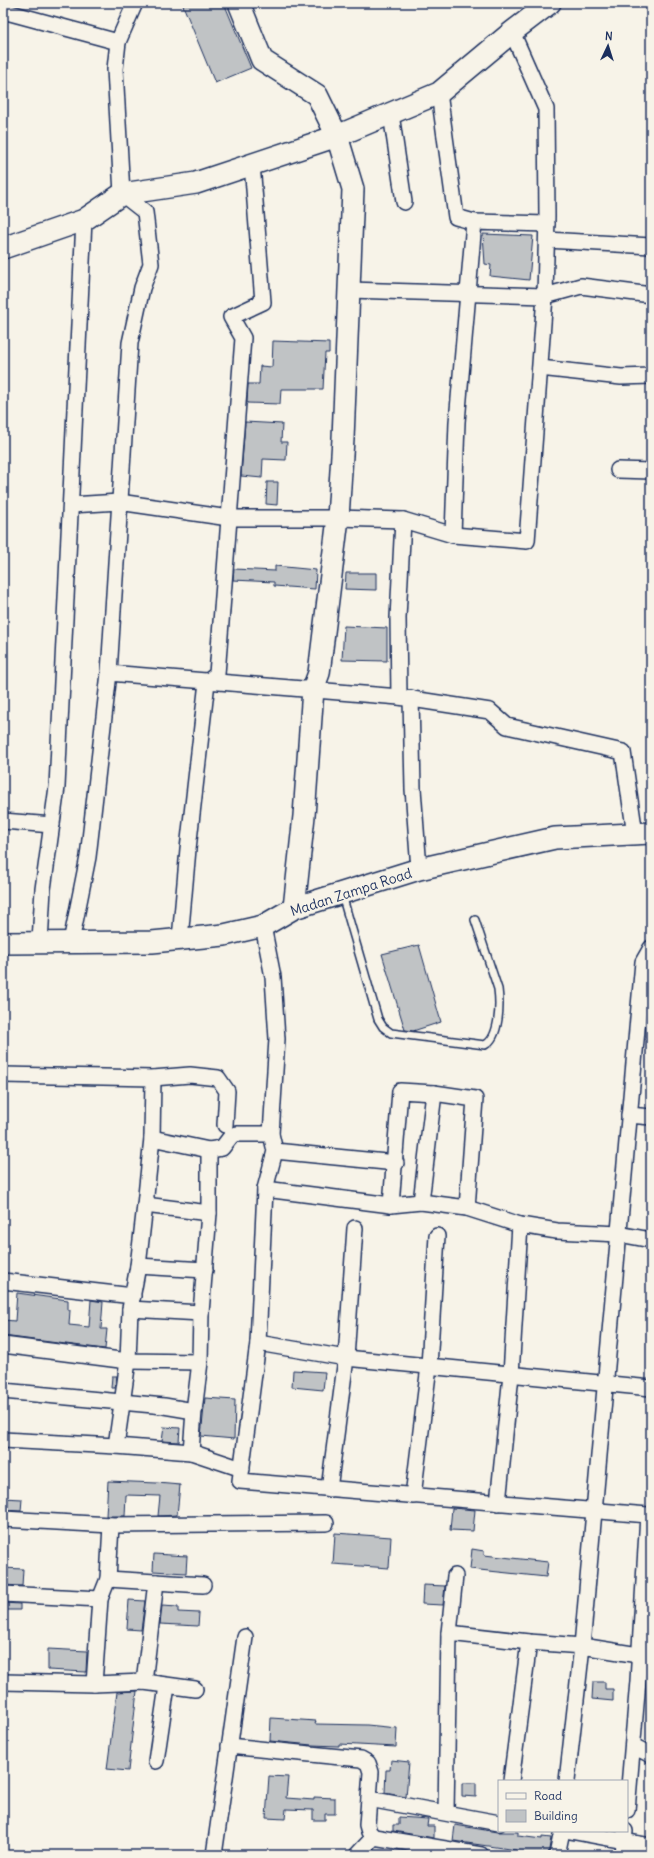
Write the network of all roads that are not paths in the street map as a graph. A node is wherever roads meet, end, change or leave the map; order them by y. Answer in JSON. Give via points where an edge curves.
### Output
{"nodes":[{"id":1,"x":135,"y":3,"type":"edge"},
{"id":2,"x":239,"y":3,"type":"edge"},
{"id":3,"x":550,"y":3,"type":"edge"},
{"id":4,"x":3,"y":11,"type":"edge"},
{"id":5,"x":512,"y":32,"type":"junction"},
{"id":6,"x":118,"y":42,"type":"junction"},
{"id":7,"x":439,"y":93,"type":"junction"},
{"id":8,"x":390,"y":114,"type":"junction"},
{"id":9,"x":337,"y":136,"type":"junction"},
{"id":10,"x":252,"y":164,"type":"junction"},
{"id":11,"x":122,"y":194,"type":"junction"},
{"id":12,"x":404,"y":202,"type":"dead end"},
{"id":13,"x":84,"y":220,"type":"junction"},
{"id":14,"x":474,"y":222,"type":"junction"},
{"id":15,"x":547,"y":224,"type":"junction"},
{"id":16,"x":547,"y":240,"type":"junction"},
{"id":17,"x":651,"y":246,"type":"edge"},
{"id":18,"x":3,"y":248,"type":"edge"},
{"id":19,"x":349,"y":290,"type":"junction"},
{"id":20,"x":469,"y":294,"type":"junction"},
{"id":21,"x":651,"y":295,"type":"edge"},
{"id":22,"x":545,"y":296,"type":"junction"},
{"id":23,"x":540,"y":368,"type":"junction"},
{"id":24,"x":651,"y":376,"type":"edge"},
{"id":25,"x":618,"y":470,"type":"dead end"},
{"id":26,"x":651,"y":471,"type":"edge"},
{"id":27,"x":119,"y":502,"type":"junction"},
{"id":28,"x":71,"y":505,"type":"junction"},
{"id":29,"x":229,"y":518,"type":"junction"},
{"id":30,"x":338,"y":518,"type":"junction"},
{"id":31,"x":403,"y":520,"type":"junction"},
{"id":32,"x":453,"y":534,"type":"junction"},
{"id":33,"x":109,"y":673,"type":"junction"},
{"id":34,"x":207,"y":682,"type":"junction"},
{"id":35,"x":313,"y":689,"type":"junction"},
{"id":36,"x":405,"y":698,"type":"junction"},
{"id":37,"x":3,"y":821,"type":"edge"},
{"id":38,"x":52,"y":825,"type":"junction"},
{"id":39,"x":643,"y":833,"type":"edge"},
{"id":40,"x":419,"y":869,"type":"junction"},
{"id":41,"x":341,"y":893,"type":"junction"},
{"id":42,"x":294,"y":908,"type":"junction"},
{"id":43,"x":475,"y":920,"type":"dead end"},
{"id":44,"x":263,"y":926,"type":"junction"},
{"id":45,"x":180,"y":939,"type":"junction"},
{"id":46,"x":40,"y":942,"type":"junction"},
{"id":47,"x":71,"y":942,"type":"junction"},
{"id":48,"x":3,"y":943,"type":"edge"},
{"id":49,"x":651,"y":948,"type":"edge"},
{"id":50,"x":3,"y":1075,"type":"edge"},
{"id":51,"x":153,"y":1078,"type":"junction"},
{"id":52,"x":434,"y":1093,"type":"junction"},
{"id":53,"x":629,"y":1115,"type":"junction"},
{"id":54,"x":651,"y":1117,"type":"edge"},
{"id":55,"x":225,"y":1125,"type":"dead end"},
{"id":56,"x":271,"y":1134,"type":"junction"},
{"id":57,"x":152,"y":1138,"type":"junction"},
{"id":58,"x":209,"y":1150,"type":"junction"},
{"id":59,"x":275,"y":1151,"type":"junction"},
{"id":60,"x":396,"y":1163,"type":"junction"},
{"id":61,"x":265,"y":1189,"type":"junction"},
{"id":62,"x":421,"y":1202,"type":"junction"},
{"id":63,"x":145,"y":1205,"type":"junction"},
{"id":64,"x":391,"y":1205,"type":"junction"},
{"id":65,"x":467,"y":1208,"type":"junction"},
{"id":66,"x":209,"y":1213,"type":"junction"},
{"id":67,"x":520,"y":1225,"type":"junction"},
{"id":68,"x":355,"y":1228,"type":"dead end"},
{"id":69,"x":619,"y":1234,"type":"junction"},
{"id":70,"x":437,"y":1236,"type":"dead end"},
{"id":71,"x":651,"y":1240,"type":"edge"},
{"id":72,"x":138,"y":1266,"type":"junction"},
{"id":73,"x":205,"y":1270,"type":"junction"},
{"id":74,"x":3,"y":1281,"type":"edge"},
{"id":75,"x":131,"y":1303,"type":"junction"},
{"id":76,"x":201,"y":1313,"type":"junction"},
{"id":77,"x":258,"y":1343,"type":"junction"},
{"id":78,"x":3,"y":1345,"type":"edge"},
{"id":79,"x":346,"y":1358,"type":"junction"},
{"id":80,"x":128,"y":1361,"type":"junction"},
{"id":81,"x":200,"y":1362,"type":"junction"},
{"id":82,"x":429,"y":1366,"type":"junction"},
{"id":83,"x":511,"y":1374,"type":"junction"},
{"id":84,"x":605,"y":1384,"type":"junction"},
{"id":85,"x":651,"y":1388,"type":"edge"},
{"id":86,"x":3,"y":1391,"type":"edge"},
{"id":87,"x":122,"y":1403,"type":"junction"},
{"id":88,"x":194,"y":1411,"type":"junction"},
{"id":89,"x":3,"y":1440,"type":"edge"},
{"id":90,"x":116,"y":1446,"type":"junction"},
{"id":91,"x":191,"y":1452,"type":"junction"},
{"id":92,"x":242,"y":1469,"type":"junction"},
{"id":93,"x":329,"y":1489,"type":"junction"},
{"id":94,"x":413,"y":1496,"type":"junction"},
{"id":95,"x":498,"y":1503,"type":"junction"},
{"id":96,"x":594,"y":1511,"type":"junction"},
{"id":97,"x":649,"y":1514,"type":"edge"},
{"id":98,"x":3,"y":1519,"type":"edge"},
{"id":99,"x":326,"y":1523,"type":"dead end"},
{"id":100,"x":111,"y":1525,"type":"junction"},
{"id":101,"x":648,"y":1557,"type":"edge"},
{"id":102,"x":455,"y":1576,"type":"dead end"},
{"id":103,"x":108,"y":1579,"type":"junction"},
{"id":104,"x":156,"y":1582,"type":"junction"},
{"id":105,"x":203,"y":1586,"type":"dead end"},
{"id":106,"x":3,"y":1594,"type":"edge"},
{"id":107,"x":100,"y":1599,"type":"junction"},
{"id":108,"x":449,"y":1633,"type":"junction"},
{"id":109,"x":245,"y":1637,"type":"dead end"},
{"id":110,"x":529,"y":1642,"type":"junction"},
{"id":111,"x":582,"y":1646,"type":"junction"},
{"id":112,"x":645,"y":1656,"type":"edge"},
{"id":113,"x":3,"y":1682,"type":"edge"},
{"id":114,"x":144,"y":1682,"type":"junction"},
{"id":115,"x":94,"y":1684,"type":"junction"},
{"id":116,"x":167,"y":1686,"type":"junction"},
{"id":117,"x":195,"y":1689,"type":"dead end"},
{"id":118,"x":229,"y":1746,"type":"junction"},
{"id":119,"x":633,"y":1746,"type":"junction"},
{"id":120,"x":651,"y":1755,"type":"edge"},
{"id":121,"x":156,"y":1761,"type":"dead end"},
{"id":122,"x":511,"y":1780,"type":"edge"},
{"id":123,"x":567,"y":1780,"type":"edge"},
{"id":124,"x":369,"y":1799,"type":"junction"},
{"id":125,"x":628,"y":1799,"type":"edge"},
{"id":126,"x":446,"y":1812,"type":"junction"},
{"id":127,"x":498,"y":1823,"type":"edge"},
{"id":128,"x":562,"y":1832,"type":"edge"},
{"id":129,"x":584,"y":1832,"type":"edge"},
{"id":130,"x":625,"y":1835,"type":"edge"},
{"id":131,"x":374,"y":1837,"type":"junction"},
{"id":132,"x":651,"y":1846,"type":"edge"},
{"id":133,"x":214,"y":1855,"type":"edge"},
{"id":134,"x":357,"y":1855,"type":"edge"},
{"id":135,"x":480,"y":1855,"type":"edge"},
{"id":136,"x":557,"y":1855,"type":"edge"},
{"id":137,"x":623,"y":1855,"type":"edge"}],
"edges":[{"from":1,"to":6,"type":"street"},
{"from":2,"to":9,"type":"street","via":[[262,60],[317,95]]},
{"from":3,"to":5,"type":"street"},
{"from":4,"to":6,"type":"street"},
{"from":5,"to":7,"type":"street"},
{"from":5,"to":15,"type":"street","via":[[546,109]]},
{"from":6,"to":11,"type":"street","via":[[115,68]]},
{"from":7,"to":8,"type":"street"},
{"from":7,"to":14,"type":"street","via":[[456,217]]},
{"from":8,"to":9,"type":"street"},
{"from":8,"to":12,"type":"street"},
{"from":9,"to":10,"type":"street"},
{"from":9,"to":19,"type":"street","via":[[353,189]]},
{"from":10,"to":11,"type":"street","via":[[196,183]]},
{"from":10,"to":29,"type":"street","via":[[263,302],[231,317],[243,338]]},
{"from":11,"to":13,"type":"street"},
{"from":11,"to":27,"type":"street","via":[[145,212],[151,264],[142,288],[130,343]]},
{"from":13,"to":18,"type":"street"},
{"from":13,"to":28,"type":"street"},
{"from":14,"to":15,"type":"street"},
{"from":14,"to":20,"type":"street"},
{"from":15,"to":16,"type":"street"},
{"from":16,"to":17,"type":"street"},
{"from":16,"to":22,"type":"street"},
{"from":19,"to":20,"type":"street"},
{"from":19,"to":30,"type":"street"},
{"from":20,"to":22,"type":"street"},
{"from":20,"to":32,"type":"street","via":[[457,422]]},
{"from":21,"to":22,"type":"street","via":[[581,286]]},
{"from":22,"to":23,"type":"street"},
{"from":23,"to":24,"type":"street","via":[[621,376]]},
{"from":23,"to":32,"type":"street","via":[[527,541]]},
{"from":25,"to":26,"type":"street"},
{"from":27,"to":28,"type":"street"},
{"from":27,"to":29,"type":"street"},
{"from":27,"to":33,"type":"street"},
{"from":28,"to":38,"type":"street","via":[[57,787]]},
{"from":29,"to":30,"type":"street"},
{"from":29,"to":34,"type":"street","via":[[217,674]]},
{"from":30,"to":31,"type":"street"},
{"from":30,"to":35,"type":"street","via":[[319,673]]},
{"from":31,"to":32,"type":"street"},
{"from":31,"to":36,"type":"street","via":[[398,618]]},
{"from":33,"to":34,"type":"street"},
{"from":33,"to":47,"type":"street","via":[[88,857]]},
{"from":34,"to":35,"type":"street"},
{"from":34,"to":45,"type":"street"},
{"from":35,"to":36,"type":"street"},
{"from":35,"to":42,"type":"street","via":[[304,816]]},
{"from":36,"to":39,"type":"street","via":[[490,710],[507,726],[623,752]]},
{"from":36,"to":40,"type":"street"},
{"from":37,"to":38,"type":"street"},
{"from":38,"to":46,"type":"street","via":[[43,889]]},
{"from":39,"to":40,"type":"street","name":"Madan Zampa Road","via":[[555,838]]},
{"from":40,"to":41,"type":"street","name":"Madan Zampa Road"},
{"from":41,"to":42,"type":"street","name":"Madan Zampa Road"},
{"from":41,"to":43,"type":"lane","via":[[378,1019],[391,1033],[485,1045],[490,1042],[495,1034],[500,1001]]},
{"from":42,"to":44,"type":"street","name":"Madan Zampa Road"},
{"from":44,"to":45,"type":"street","name":"Madan Zampa Road","via":[[224,935]]},
{"from":44,"to":56,"type":"street","via":[[273,977],[277,1039]]},
{"from":45,"to":47,"type":"street","name":"Madan Zampa Road","via":[[152,942]]},
{"from":46,"to":47,"type":"street","name":"Madan Zampa Road"},
{"from":46,"to":48,"type":"street","name":"Madan Zampa Road"},
{"from":49,"to":53,"type":"street","via":[[644,962]]},
{"from":50,"to":51,"type":"street"},
{"from":51,"to":55,"type":"street","via":[[190,1075],[218,1078],[226,1091]]},
{"from":51,"to":57,"type":"street"},
{"from":52,"to":60,"type":"street","via":[[400,1091]]},
{"from":52,"to":62,"type":"street"},
{"from":52,"to":65,"type":"street","via":[[475,1099]]},
{"from":53,"to":54,"type":"street"},
{"from":53,"to":69,"type":"street"},
{"from":56,"to":58,"type":"street","via":[[232,1135],[222,1148]]},
{"from":56,"to":59,"type":"street"},
{"from":57,"to":58,"type":"street"},
{"from":57,"to":63,"type":"street"},
{"from":58,"to":66,"type":"street"},
{"from":59,"to":60,"type":"street"},
{"from":59,"to":61,"type":"street"},
{"from":60,"to":64,"type":"street"},
{"from":61,"to":64,"type":"street"},
{"from":61,"to":77,"type":"street"},
{"from":62,"to":64,"type":"street"},
{"from":62,"to":65,"type":"street"},
{"from":63,"to":66,"type":"street"},
{"from":63,"to":72,"type":"street"},
{"from":65,"to":67,"type":"street"},
{"from":66,"to":73,"type":"street"},
{"from":67,"to":69,"type":"street","via":[[557,1231]]},
{"from":67,"to":83,"type":"street"},
{"from":68,"to":79,"type":"street"},
{"from":69,"to":71,"type":"street"},
{"from":69,"to":84,"type":"street"},
{"from":70,"to":82,"type":"street"},
{"from":72,"to":73,"type":"street"},
{"from":72,"to":75,"type":"street"},
{"from":73,"to":76,"type":"street"},
{"from":74,"to":75,"type":"street"},
{"from":75,"to":76,"type":"street"},
{"from":75,"to":80,"type":"street"},
{"from":76,"to":81,"type":"street"},
{"from":77,"to":79,"type":"street"},
{"from":77,"to":92,"type":"street"},
{"from":78,"to":80,"type":"street"},
{"from":79,"to":82,"type":"street"},
{"from":79,"to":93,"type":"street"},
{"from":80,"to":81,"type":"street"},
{"from":80,"to":87,"type":"street"},
{"from":81,"to":88,"type":"street"},
{"from":82,"to":83,"type":"street"},
{"from":82,"to":94,"type":"street"},
{"from":83,"to":84,"type":"street"},
{"from":83,"to":95,"type":"street"},
{"from":84,"to":85,"type":"street"},
{"from":84,"to":96,"type":"street"},
{"from":86,"to":87,"type":"street"},
{"from":87,"to":88,"type":"street"},
{"from":87,"to":90,"type":"street"},
{"from":88,"to":91,"type":"street"},
{"from":89,"to":90,"type":"street"},
{"from":90,"to":91,"type":"street"},
{"from":91,"to":92,"type":"street"},
{"from":92,"to":93,"type":"street","via":[[240,1481]]},
{"from":93,"to":94,"type":"street"},
{"from":94,"to":95,"type":"street"},
{"from":95,"to":96,"type":"street"},
{"from":96,"to":97,"type":"street"},
{"from":96,"to":111,"type":"street"},
{"from":97,"to":101,"type":"street"},
{"from":98,"to":100,"type":"street"},
{"from":99,"to":100,"type":"street"},
{"from":100,"to":103,"type":"street"},
{"from":101,"to":112,"type":"street"},
{"from":102,"to":108,"type":"street"},
{"from":103,"to":104,"type":"street"},
{"from":103,"to":107,"type":"street"},
{"from":104,"to":105,"type":"street"},
{"from":104,"to":114,"type":"street"},
{"from":106,"to":107,"type":"street"},
{"from":107,"to":115,"type":"street"},
{"from":108,"to":110,"type":"street"},
{"from":108,"to":126,"type":"street"},
{"from":109,"to":118,"type":"street"},
{"from":110,"to":111,"type":"street"},
{"from":110,"to":122,"type":"street"},
{"from":111,"to":112,"type":"street"},
{"from":111,"to":123,"type":"street"},
{"from":112,"to":119,"type":"street"},
{"from":113,"to":115,"type":"street"},
{"from":114,"to":115,"type":"street"},
{"from":114,"to":116,"type":"street"},
{"from":116,"to":117,"type":"street"},
{"from":116,"to":121,"type":"street"},
{"from":118,"to":124,"type":"street","via":[[361,1759],[368,1763],[372,1772]]},
{"from":118,"to":133,"type":"street"},
{"from":119,"to":120,"type":"street"},
{"from":119,"to":125,"type":"street"},
{"from":124,"to":126,"type":"street"},
{"from":124,"to":131,"type":"street","via":[[366,1825]]},
{"from":126,"to":127,"type":"street"},
{"from":128,"to":136,"type":"street"},
{"from":129,"to":130,"type":"street"},
{"from":130,"to":132,"type":"street"},
{"from":130,"to":137,"type":"street"},
{"from":131,"to":134,"type":"street"},
{"from":131,"to":135,"type":"street"}]}
